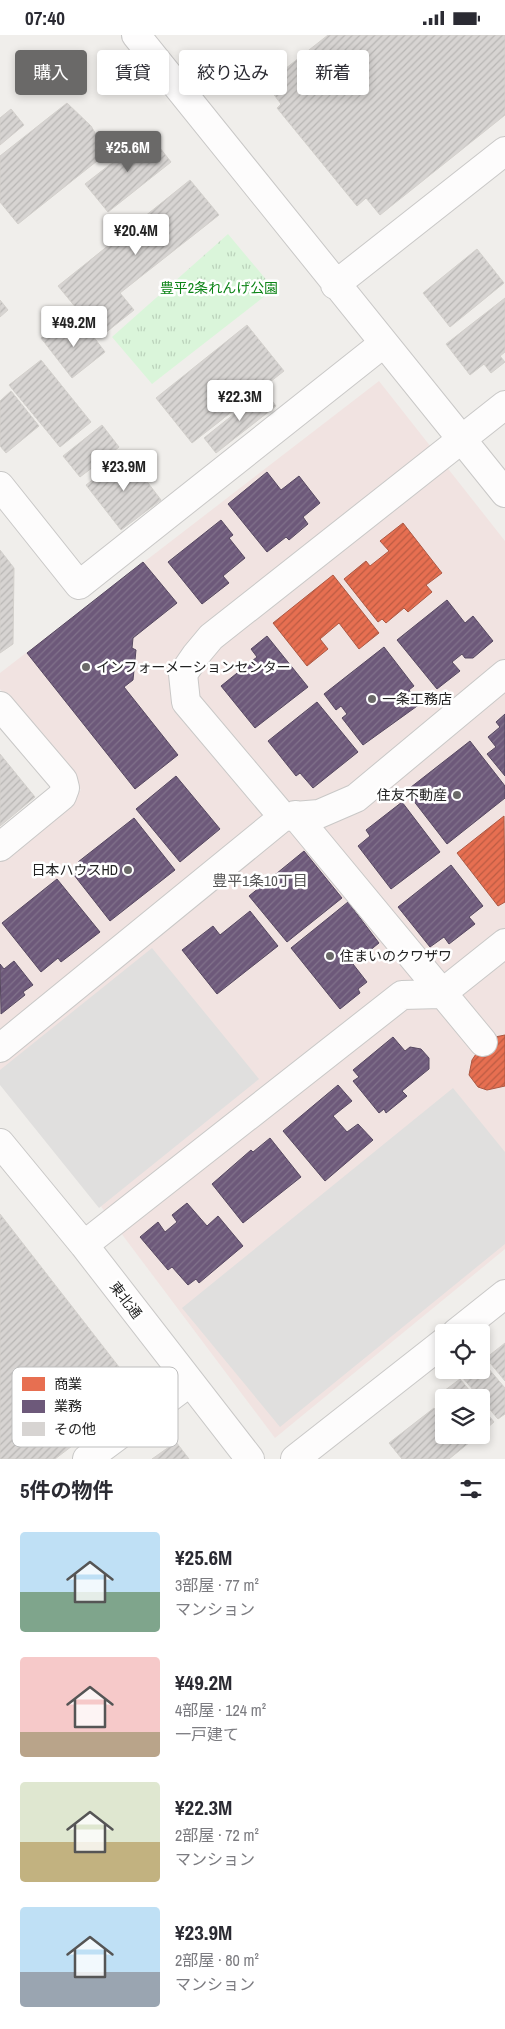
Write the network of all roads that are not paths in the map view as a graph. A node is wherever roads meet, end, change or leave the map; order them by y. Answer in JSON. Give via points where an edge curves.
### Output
{"nodes":[{"id":1,"x":136,"y":35,"type":"edge"},
{"id":2,"x":505,"y":151,"type":"edge"},
{"id":3,"x":336,"y":285,"type":"junction"},
{"id":4,"x":384,"y":343,"type":"junction"},
{"id":5,"x":505,"y":405,"type":"edge"},
{"id":6,"x":462,"y":439,"type":"junction"},
{"id":7,"x":0,"y":486,"type":"edge"},
{"id":8,"x":505,"y":493,"type":"edge"},
{"id":9,"x":505,"y":674,"type":"edge"},
{"id":10,"x":0,"y":705,"type":"edge"},
{"id":11,"x":289,"y":816,"type":"junction"},
{"id":12,"x":0,"y":847,"type":"edge"},
{"id":13,"x":505,"y":943,"type":"edge"},
{"id":14,"x":442,"y":994,"type":"junction"},
{"id":15,"x":483,"y":1042,"type":"dead end"},
{"id":16,"x":0,"y":1048,"type":"edge"},
{"id":17,"x":0,"y":1143,"type":"edge"},
{"id":18,"x":84,"y":1245,"type":"junction"},
{"id":19,"x":505,"y":1294,"type":"edge"},
{"id":20,"x":467,"y":1324,"type":"edge"},
{"id":21,"x":435,"y":1349,"type":"edge"},
{"id":22,"x":177,"y":1367,"type":"edge"},
{"id":23,"x":178,"y":1369,"type":"edge"},
{"id":24,"x":189,"y":1383,"type":"junction"},
{"id":25,"x":178,"y":1391,"type":"edge"},
{"id":26,"x":103,"y":1447,"type":"edge"},
{"id":27,"x":87,"y":1459,"type":"edge"},
{"id":28,"x":250,"y":1459,"type":"edge"},
{"id":29,"x":295,"y":1459,"type":"edge"}],
"edges":[{"from":1,"to":3,"type":"street"},
{"from":2,"to":3,"type":"street"},
{"from":3,"to":4,"type":"street"},
{"from":4,"to":6,"type":"street"},
{"from":4,"to":7,"type":"street","via":[[79,585]]},
{"from":5,"to":6,"type":"street"},
{"from":6,"to":8,"type":"street"},
{"from":6,"to":11,"type":"street","via":[[211,637],[183,674],[186,702]]},
{"from":9,"to":11,"type":"street","via":[[356,798],[319,814]]},
{"from":10,"to":12,"type":"street","via":[[63,780],[65,788],[62,796]]},
{"from":11,"to":14,"type":"street"},
{"from":11,"to":16,"type":"street"},
{"from":13,"to":14,"type":"street"},
{"from":14,"to":15,"type":"street"},
{"from":14,"to":18,"type":"street","via":[[402,995]]},
{"from":17,"to":18,"type":"street","name":"東北通"},
{"from":18,"to":22,"type":"street","name":"東北通"},
{"from":19,"to":20,"type":"street"},
{"from":21,"to":29,"type":"street"},
{"from":23,"to":24,"type":"street","name":"東北通"},
{"from":24,"to":25,"type":"street"},
{"from":24,"to":28,"type":"street","name":"東北通"},
{"from":26,"to":27,"type":"street"}]}
